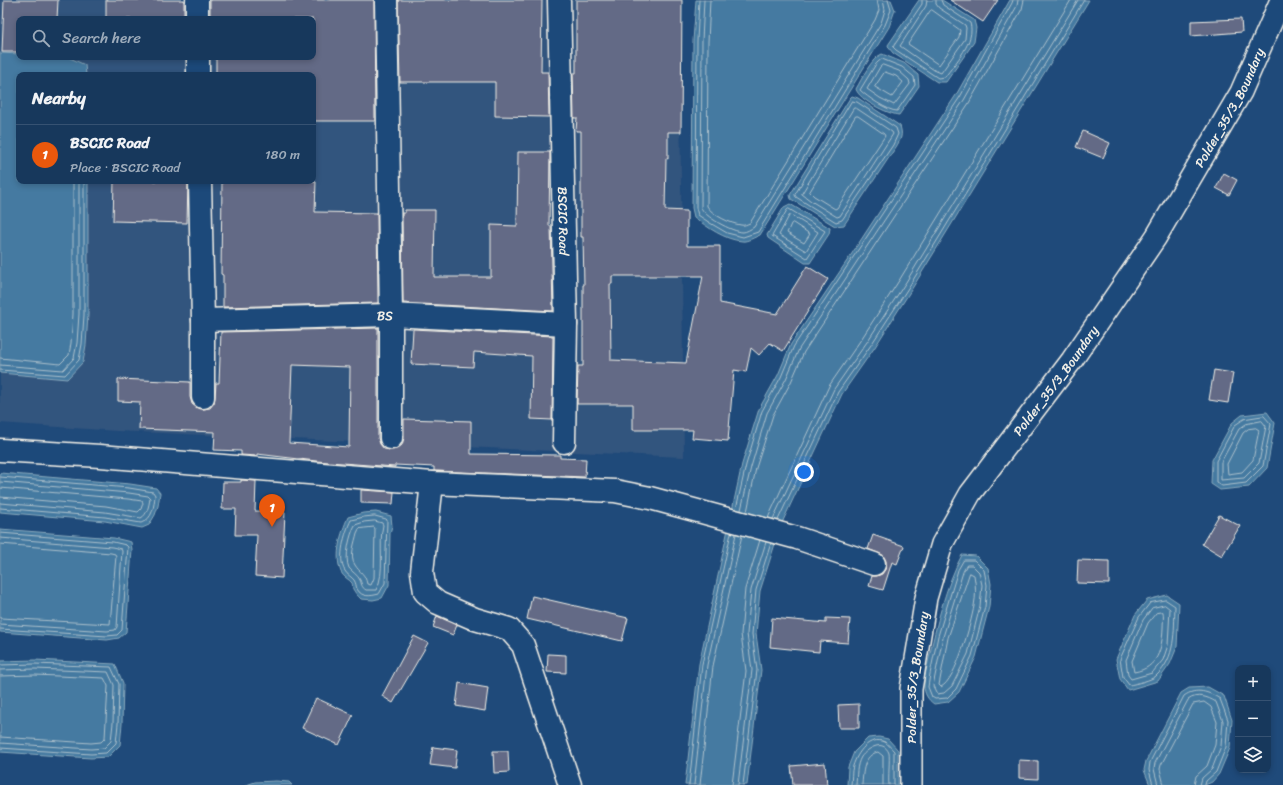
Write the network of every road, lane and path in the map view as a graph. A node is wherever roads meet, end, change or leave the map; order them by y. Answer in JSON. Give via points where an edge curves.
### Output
{"nodes":[{"id":1,"x":197,"y":0,"type":"edge"},
{"id":2,"x":386,"y":0,"type":"edge"},
{"id":3,"x":559,"y":0,"type":"edge"},
{"id":4,"x":1281,"y":0,"type":"edge"},
{"id":5,"x":197,"y":16,"type":"edge"},
{"id":6,"x":198,"y":60,"type":"edge"},
{"id":7,"x":198,"y":72,"type":"edge"},
{"id":8,"x":200,"y":184,"type":"edge"},
{"id":9,"x":391,"y":315,"type":"junction"},
{"id":10,"x":203,"y":320,"type":"junction"},
{"id":11,"x":566,"y":324,"type":"junction"},
{"id":12,"x":203,"y":397,"type":"dead end"},
{"id":13,"x":391,"y":438,"type":"dead end"},
{"id":14,"x":564,"y":442,"type":"dead end"},
{"id":15,"x":0,"y":450,"type":"edge"},
{"id":16,"x":432,"y":483,"type":"junction"},
{"id":17,"x":874,"y":564,"type":"dead end"},
{"id":18,"x":570,"y":785,"type":"edge"},
{"id":19,"x":911,"y":785,"type":"edge"}],
"edges":[{"from":1,"to":5,"type":"street"},
{"from":2,"to":9,"type":"street"},
{"from":3,"to":11,"type":"street","name":"BSCIC Road"},
{"from":4,"to":19,"type":"street","name":"Polder_35/3_Boundary","via":[[1241,92],[1156,237],[1072,360],[970,494],[942,544],[926,598],[910,689]]},
{"from":6,"to":7,"type":"street"},
{"from":8,"to":10,"type":"street"},
{"from":9,"to":10,"type":"street","name":"BS"},
{"from":9,"to":11,"type":"street","name":"BS"},
{"from":9,"to":13,"type":"street"},
{"from":10,"to":12,"type":"street"},
{"from":11,"to":14,"type":"street","name":"BSCIC Road"},
{"from":15,"to":16,"type":"street"},
{"from":16,"to":17,"type":"street","via":[[615,491],[797,538]]},
{"from":16,"to":18,"type":"street","via":[[422,572],[425,592],[438,602],[475,619],[509,629],[523,645]]}]}
